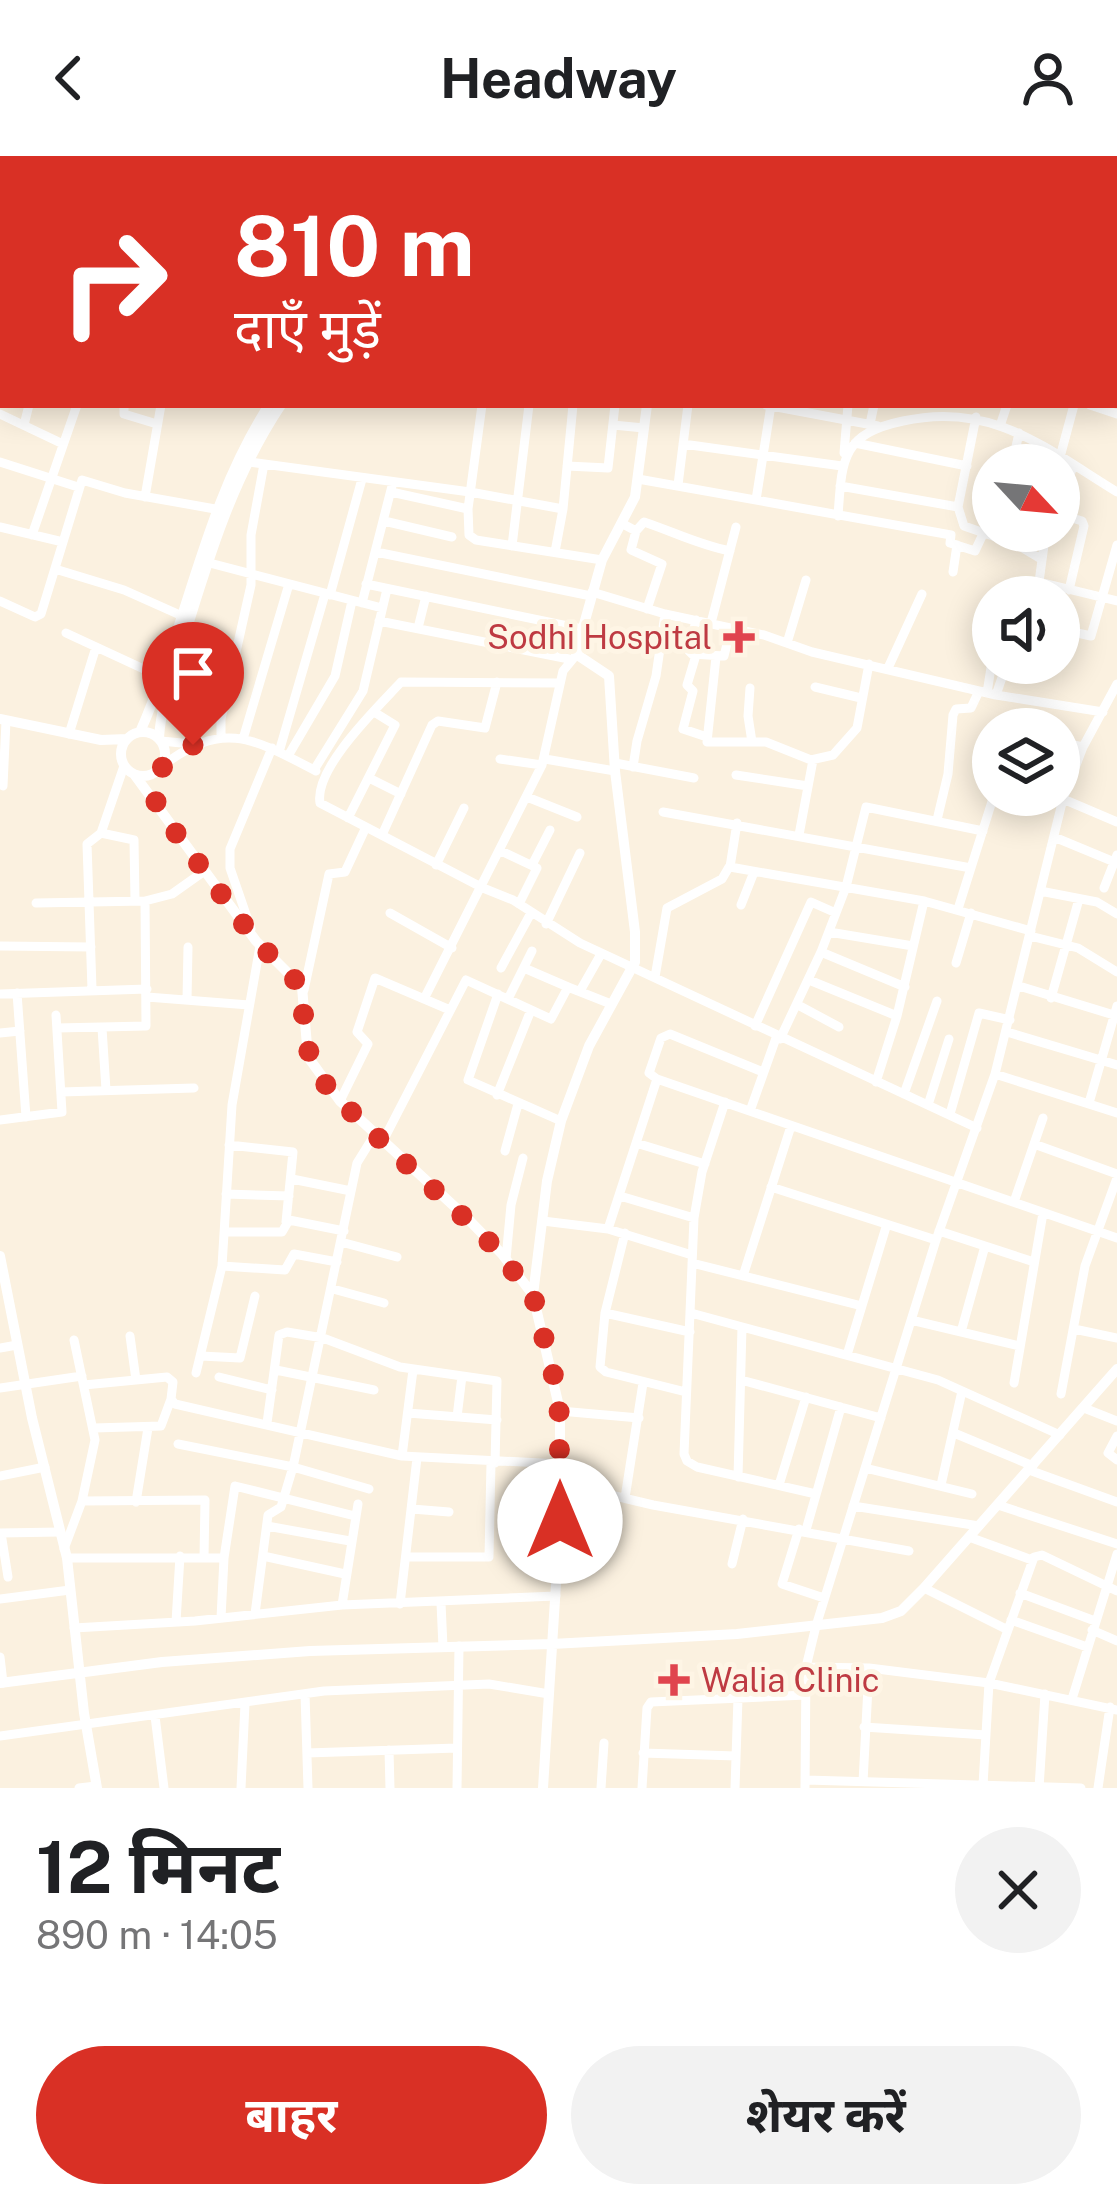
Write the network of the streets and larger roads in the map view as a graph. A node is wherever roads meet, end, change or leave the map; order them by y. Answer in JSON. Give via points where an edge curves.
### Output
{"nodes":[{"id":1,"x":28,"y":408,"type":"edge"},
{"id":2,"x":76,"y":408,"type":"edge"},
{"id":3,"x":124,"y":408,"type":"edge"},
{"id":4,"x":161,"y":408,"type":"edge"},
{"id":5,"x":268,"y":408,"type":"edge"},
{"id":6,"x":279,"y":408,"type":"edge"},
{"id":7,"x":482,"y":408,"type":"edge"},
{"id":8,"x":529,"y":408,"type":"edge"},
{"id":9,"x":573,"y":408,"type":"edge"},
{"id":10,"x":615,"y":408,"type":"edge"},
{"id":11,"x":647,"y":408,"type":"edge"},
{"id":12,"x":688,"y":408,"type":"edge"},
{"id":13,"x":769,"y":408,"type":"edge"},
{"id":14,"x":786,"y":408,"type":"edge"},
{"id":15,"x":848,"y":408,"type":"edge"},
{"id":16,"x":874,"y":408,"type":"edge"},
{"id":17,"x":1005,"y":408,"type":"edge"},
{"id":18,"x":1073,"y":408,"type":"edge"},
{"id":19,"x":976,"y":417,"type":"junction"},
{"id":20,"x":1,"y":418,"type":"edge"},
{"id":21,"x":846,"y":419,"type":"junction"},
{"id":22,"x":158,"y":424,"type":"junction"},
{"id":23,"x":24,"y":425,"type":"junction"},
{"id":24,"x":613,"y":425,"type":"junction"},
{"id":25,"x":876,"y":425,"type":"junction"},
{"id":26,"x":1000,"y":426,"type":"junction"},
{"id":27,"x":644,"y":428,"type":"junction"},
{"id":28,"x":1019,"y":433,"type":"junction"},
{"id":29,"x":854,"y":443,"type":"junction"},
{"id":30,"x":63,"y":444,"type":"junction"},
{"id":31,"x":683,"y":444,"type":"junction"},
{"id":32,"x":1017,"y":444,"type":"edge"},
{"id":33,"x":1038,"y":444,"type":"edge"},
{"id":34,"x":1060,"y":444,"type":"edge"},
{"id":35,"x":764,"y":455,"type":"junction"},
{"id":36,"x":242,"y":460,"type":"junction"},
{"id":37,"x":843,"y":461,"type":"junction"},
{"id":38,"x":0,"y":462,"type":"edge"},
{"id":39,"x":264,"y":464,"type":"junction"},
{"id":40,"x":567,"y":466,"type":"junction"},
{"id":41,"x":967,"y":466,"type":"junction"},
{"id":42,"x":1080,"y":470,"type":"edge"},
{"id":43,"x":51,"y":477,"type":"junction"},
{"id":44,"x":362,"y":478,"type":"junction"},
{"id":45,"x":638,"y":479,"type":"junction"},
{"id":46,"x":679,"y":485,"type":"junction"},
{"id":47,"x":840,"y":486,"type":"junction"},
{"id":48,"x":77,"y":487,"type":"junction"},
{"id":49,"x":392,"y":487,"type":"junction"},
{"id":50,"x":1117,"y":490,"type":"edge"},
{"id":51,"x":470,"y":491,"type":"junction"},
{"id":52,"x":145,"y":497,"type":"junction"},
{"id":53,"x":756,"y":500,"type":"junction"},
{"id":54,"x":519,"y":502,"type":"junction"},
{"id":55,"x":958,"y":507,"type":"junction"},
{"id":56,"x":215,"y":509,"type":"junction"},
{"id":57,"x":468,"y":509,"type":"junction"},
{"id":58,"x":563,"y":509,"type":"junction"},
{"id":59,"x":838,"y":516,"type":"junction"},
{"id":60,"x":384,"y":521,"type":"junction"},
{"id":61,"x":962,"y":521,"type":"junction"},
{"id":62,"x":623,"y":524,"type":"junction"},
{"id":63,"x":0,"y":527,"type":"edge"},
{"id":64,"x":736,"y":527,"type":"dead end"},
{"id":65,"x":972,"y":527,"type":"edge"},
{"id":66,"x":636,"y":531,"type":"junction"},
{"id":67,"x":32,"y":535,"type":"junction"},
{"id":68,"x":452,"y":537,"type":"dead end"},
{"id":69,"x":954,"y":540,"type":"junction"},
{"id":70,"x":63,"y":542,"type":"junction"},
{"id":71,"x":1117,"y":545,"type":"edge"},
{"id":72,"x":512,"y":546,"type":"junction"},
{"id":73,"x":972,"y":549,"type":"edge"},
{"id":74,"x":730,"y":551,"type":"junction"},
{"id":75,"x":376,"y":552,"type":"junction"},
{"id":76,"x":555,"y":552,"type":"junction"},
{"id":77,"x":1029,"y":552,"type":"edge"},
{"id":78,"x":1041,"y":552,"type":"edge"},
{"id":79,"x":1041,"y":559,"type":"junction"},
{"id":80,"x":602,"y":560,"type":"junction"},
{"id":81,"x":202,"y":561,"type":"junction"},
{"id":82,"x":55,"y":568,"type":"junction"},
{"id":83,"x":953,"y":572,"type":"dead end"},
{"id":84,"x":252,"y":574,"type":"junction"},
{"id":85,"x":1040,"y":576,"type":"edge"},
{"id":86,"x":806,"y":580,"type":"dead end"},
{"id":87,"x":289,"y":584,"type":"junction"},
{"id":88,"x":366,"y":584,"type":"junction"},
{"id":89,"x":387,"y":589,"type":"junction"},
{"id":90,"x":1080,"y":593,"type":"edge"},
{"id":91,"x":591,"y":594,"type":"junction"},
{"id":92,"x":922,"y":594,"type":"dead end"},
{"id":93,"x":327,"y":595,"type":"junction"},
{"id":94,"x":426,"y":596,"type":"junction"},
{"id":95,"x":1104,"y":598,"type":"junction"},
{"id":96,"x":1117,"y":601,"type":"edge"},
{"id":97,"x":0,"y":602,"type":"edge"},
{"id":98,"x":357,"y":602,"type":"junction"},
{"id":99,"x":382,"y":608,"type":"junction"},
{"id":100,"x":647,"y":609,"type":"junction"},
{"id":101,"x":665,"y":614,"type":"junction"},
{"id":102,"x":180,"y":615,"type":"junction"},
{"id":103,"x":696,"y":620,"type":"junction"},
{"id":104,"x":379,"y":621,"type":"junction"},
{"id":105,"x":711,"y":623,"type":"junction"},
{"id":106,"x":418,"y":628,"type":"junction"},
{"id":107,"x":581,"y":628,"type":"junction"},
{"id":108,"x":731,"y":628,"type":"junction"},
{"id":109,"x":66,"y":633,"type":"dead end"},
{"id":110,"x":1080,"y":633,"type":"edge"},
{"id":111,"x":787,"y":643,"type":"junction"},
{"id":112,"x":97,"y":647,"type":"junction"},
{"id":113,"x":696,"y":655,"type":"junction"},
{"id":114,"x":573,"y":656,"type":"junction"},
{"id":115,"x":716,"y":656,"type":"junction"},
{"id":116,"x":869,"y":664,"type":"junction"},
{"id":117,"x":888,"y":668,"type":"junction"},
{"id":118,"x":160,"y":677,"type":"junction"},
{"id":119,"x":497,"y":682,"type":"junction"},
{"id":120,"x":560,"y":682,"type":"junction"},
{"id":121,"x":988,"y":684,"type":"edge"},
{"id":122,"x":993,"y":684,"type":"edge"},
{"id":123,"x":1117,"y":685,"type":"edge"},
{"id":124,"x":815,"y":687,"type":"dead end"},
{"id":125,"x":750,"y":688,"type":"dead end"},
{"id":126,"x":987,"y":693,"type":"junction"},
{"id":127,"x":862,"y":698,"type":"junction"},
{"id":128,"x":374,"y":712,"type":"junction"},
{"id":129,"x":1102,"y":712,"type":"junction"},
{"id":130,"x":3,"y":720,"type":"edge"},
{"id":131,"x":140,"y":732,"type":"junction"},
{"id":132,"x":69,"y":734,"type":"junction"},
{"id":133,"x":706,"y":737,"type":"junction"},
{"id":134,"x":221,"y":738,"type":"junction"},
{"id":135,"x":128,"y":739,"type":"junction"},
{"id":136,"x":160,"y":739,"type":"junction"},
{"id":137,"x":243,"y":739,"type":"junction"},
{"id":138,"x":101,"y":740,"type":"junction"},
{"id":139,"x":752,"y":742,"type":"junction"},
{"id":140,"x":193,"y":745,"type":"junction"},
{"id":141,"x":1080,"y":746,"type":"edge"},
{"id":142,"x":1083,"y":747,"type":"junction"},
{"id":143,"x":280,"y":752,"type":"junction"},
{"id":144,"x":1080,"y":755,"type":"edge"},
{"id":145,"x":500,"y":759,"type":"dead end"},
{"id":146,"x":813,"y":760,"type":"junction"},
{"id":147,"x":543,"y":762,"type":"junction"},
{"id":148,"x":126,"y":764,"type":"junction"},
{"id":149,"x":615,"y":767,"type":"junction"},
{"id":150,"x":633,"y":767,"type":"junction"},
{"id":151,"x":158,"y":770,"type":"junction"},
{"id":152,"x":314,"y":770,"type":"junction"},
{"id":153,"x":736,"y":775,"type":"dead end"},
{"id":154,"x":326,"y":777,"type":"junction"},
{"id":155,"x":369,"y":778,"type":"junction"},
{"id":156,"x":694,"y":778,"type":"dead end"},
{"id":157,"x":3,"y":786,"type":"dead end"},
{"id":158,"x":808,"y":786,"type":"junction"},
{"id":159,"x":401,"y":794,"type":"junction"},
{"id":160,"x":527,"y":797,"type":"junction"},
{"id":161,"x":1117,"y":802,"type":"edge"},
{"id":162,"x":156,"y":806,"type":"junction"},
{"id":163,"x":1080,"y":806,"type":"edge"},
{"id":164,"x":464,"y":808,"type":"dead end"},
{"id":165,"x":663,"y":812,"type":"dead end"},
{"id":166,"x":988,"y":816,"type":"edge"},
{"id":167,"x":1060,"y":816,"type":"edge"},
{"id":168,"x":577,"y":817,"type":"dead end"},
{"id":169,"x":348,"y":818,"type":"junction"},
{"id":170,"x":937,"y":820,"type":"junction"},
{"id":171,"x":1114,"y":820,"type":"edge"},
{"id":172,"x":737,"y":823,"type":"junction"},
{"id":173,"x":366,"y":827,"type":"junction"},
{"id":174,"x":550,"y":830,"type":"dead end"},
{"id":175,"x":983,"y":831,"type":"junction"},
{"id":176,"x":101,"y":833,"type":"junction"},
{"id":177,"x":382,"y":835,"type":"junction"},
{"id":178,"x":799,"y":836,"type":"junction"},
{"id":179,"x":1054,"y":837,"type":"junction"},
{"id":180,"x":857,"y":847,"type":"junction"},
{"id":181,"x":501,"y":851,"type":"junction"},
{"id":182,"x":580,"y":853,"type":"dead end"},
{"id":183,"x":1116,"y":860,"type":"edge"},
{"id":184,"x":436,"y":865,"type":"junction"},
{"id":185,"x":532,"y":866,"type":"junction"},
{"id":186,"x":729,"y":866,"type":"junction"},
{"id":187,"x":971,"y":868,"type":"junction"},
{"id":188,"x":203,"y":872,"type":"junction"},
{"id":189,"x":754,"y":872,"type":"junction"},
{"id":190,"x":846,"y":886,"type":"junction"},
{"id":191,"x":483,"y":888,"type":"junction"},
{"id":192,"x":1104,"y":888,"type":"dead end"},
{"id":193,"x":1040,"y":891,"type":"junction"},
{"id":194,"x":1079,"y":899,"type":"junction"},
{"id":195,"x":140,"y":901,"type":"junction"},
{"id":196,"x":89,"y":902,"type":"junction"},
{"id":197,"x":924,"y":902,"type":"junction"},
{"id":198,"x":36,"y":903,"type":"dead end"},
{"id":199,"x":519,"y":904,"type":"junction"},
{"id":200,"x":741,"y":904,"type":"dead end"},
{"id":201,"x":958,"y":909,"type":"junction"},
{"id":202,"x":390,"y":913,"type":"dead end"},
{"id":203,"x":531,"y":913,"type":"junction"},
{"id":204,"x":836,"y":913,"type":"junction"},
{"id":205,"x":971,"y":913,"type":"junction"},
{"id":206,"x":1117,"y":914,"type":"edge"},
{"id":207,"x":546,"y":924,"type":"junction"},
{"id":208,"x":830,"y":932,"type":"junction"},
{"id":209,"x":1030,"y":933,"type":"junction"},
{"id":210,"x":258,"y":944,"type":"junction"},
{"id":211,"x":1068,"y":945,"type":"junction"},
{"id":212,"x":0,"y":946,"type":"edge"},
{"id":213,"x":913,"y":946,"type":"junction"},
{"id":214,"x":91,"y":947,"type":"junction"},
{"id":215,"x":188,"y":947,"type":"dead end"},
{"id":216,"x":452,"y":948,"type":"junction"},
{"id":217,"x":532,"y":950,"type":"dead end"},
{"id":218,"x":821,"y":952,"type":"junction"},
{"id":219,"x":602,"y":954,"type":"junction"},
{"id":220,"x":956,"y":963,"type":"dead end"},
{"id":221,"x":634,"y":967,"type":"junction"},
{"id":222,"x":501,"y":968,"type":"dead end"},
{"id":223,"x":524,"y":968,"type":"junction"},
{"id":224,"x":1117,"y":972,"type":"edge"},
{"id":225,"x":655,"y":976,"type":"junction"},
{"id":226,"x":808,"y":980,"type":"junction"},
{"id":227,"x":1019,"y":986,"type":"junction"},
{"id":228,"x":905,"y":987,"type":"junction"},
{"id":229,"x":92,"y":989,"type":"junction"},
{"id":230,"x":574,"y":989,"type":"junction"},
{"id":231,"x":304,"y":992,"type":"junction"},
{"id":232,"x":17,"y":993,"type":"junction"},
{"id":233,"x":147,"y":993,"type":"junction"},
{"id":234,"x":0,"y":994,"type":"edge"},
{"id":235,"x":503,"y":997,"type":"junction"},
{"id":236,"x":1051,"y":998,"type":"junction"},
{"id":237,"x":424,"y":999,"type":"junction"},
{"id":238,"x":187,"y":1000,"type":"junction"},
{"id":239,"x":937,"y":1000,"type":"dead end"},
{"id":240,"x":611,"y":1004,"type":"junction"},
{"id":241,"x":249,"y":1005,"type":"junction"},
{"id":242,"x":798,"y":1005,"type":"junction"},
{"id":243,"x":450,"y":1010,"type":"junction"},
{"id":244,"x":531,"y":1010,"type":"junction"},
{"id":245,"x":1116,"y":1012,"type":"edge"},
{"id":246,"x":56,"y":1015,"type":"dead end"},
{"id":247,"x":897,"y":1016,"type":"junction"},
{"id":248,"x":1010,"y":1020,"type":"junction"},
{"id":249,"x":754,"y":1026,"type":"junction"},
{"id":250,"x":838,"y":1027,"type":"dead end"},
{"id":251,"x":57,"y":1028,"type":"junction"},
{"id":252,"x":102,"y":1028,"type":"junction"},
{"id":253,"x":20,"y":1031,"type":"junction"},
{"id":254,"x":1007,"y":1032,"type":"junction"},
{"id":255,"x":0,"y":1033,"type":"edge"},
{"id":256,"x":778,"y":1038,"type":"junction"},
{"id":257,"x":949,"y":1040,"type":"dead end"},
{"id":258,"x":1101,"y":1060,"type":"junction"},
{"id":259,"x":1117,"y":1065,"type":"edge"},
{"id":260,"x":763,"y":1072,"type":"junction"},
{"id":261,"x":995,"y":1075,"type":"junction"},
{"id":262,"x":657,"y":1079,"type":"junction"},
{"id":263,"x":876,"y":1082,"type":"junction"},
{"id":264,"x":194,"y":1088,"type":"dead end"},
{"id":265,"x":106,"y":1090,"type":"junction"},
{"id":266,"x":62,"y":1092,"type":"junction"},
{"id":267,"x":904,"y":1094,"type":"junction"},
{"id":268,"x":497,"y":1095,"type":"junction"},
{"id":269,"x":340,"y":1101,"type":"junction"},
{"id":270,"x":724,"y":1102,"type":"junction"},
{"id":271,"x":1089,"y":1103,"type":"junction"},
{"id":272,"x":518,"y":1104,"type":"junction"},
{"id":273,"x":928,"y":1105,"type":"junction"},
{"id":274,"x":750,"y":1111,"type":"junction"},
{"id":275,"x":1117,"y":1113,"type":"edge"},
{"id":276,"x":950,"y":1114,"type":"junction"},
{"id":277,"x":26,"y":1117,"type":"junction"},
{"id":278,"x":1043,"y":1118,"type":"dead end"},
{"id":279,"x":0,"y":1120,"type":"edge"},
{"id":280,"x":561,"y":1121,"type":"junction"},
{"id":281,"x":791,"y":1126,"type":"junction"},
{"id":282,"x":977,"y":1128,"type":"junction"},
{"id":283,"x":379,"y":1138,"type":"junction"},
{"id":284,"x":636,"y":1143,"type":"junction"},
{"id":285,"x":1034,"y":1144,"type":"junction"},
{"id":286,"x":229,"y":1145,"type":"junction"},
{"id":287,"x":505,"y":1151,"type":"dead end"},
{"id":288,"x":523,"y":1158,"type":"dead end"},
{"id":289,"x":705,"y":1164,"type":"junction"},
{"id":290,"x":1117,"y":1176,"type":"edge"},
{"id":291,"x":292,"y":1179,"type":"junction"},
{"id":292,"x":957,"y":1181,"type":"junction"},
{"id":293,"x":771,"y":1187,"type":"junction"},
{"id":294,"x":351,"y":1191,"type":"junction"},
{"id":295,"x":226,"y":1194,"type":"junction"},
{"id":296,"x":290,"y":1196,"type":"junction"},
{"id":297,"x":620,"y":1196,"type":"junction"},
{"id":298,"x":1014,"y":1202,"type":"junction"},
{"id":299,"x":1042,"y":1214,"type":"junction"},
{"id":300,"x":694,"y":1218,"type":"junction"},
{"id":301,"x":543,"y":1221,"type":"junction"},
{"id":302,"x":286,"y":1222,"type":"junction"},
{"id":303,"x":886,"y":1227,"type":"junction"},
{"id":304,"x":608,"y":1229,"type":"junction"},
{"id":305,"x":224,"y":1232,"type":"junction"},
{"id":306,"x":1097,"y":1232,"type":"junction"},
{"id":307,"x":625,"y":1233,"type":"junction"},
{"id":308,"x":342,"y":1236,"type":"junction"},
{"id":309,"x":938,"y":1236,"type":"junction"},
{"id":310,"x":1117,"y":1238,"type":"edge"},
{"id":311,"x":985,"y":1246,"type":"junction"},
{"id":312,"x":0,"y":1256,"type":"edge"},
{"id":313,"x":397,"y":1258,"type":"dead end"},
{"id":314,"x":506,"y":1259,"type":"junction"},
{"id":315,"x":692,"y":1259,"type":"junction"},
{"id":316,"x":337,"y":1262,"type":"junction"},
{"id":317,"x":1034,"y":1262,"type":"junction"},
{"id":318,"x":222,"y":1266,"type":"junction"},
{"id":319,"x":1,"y":1270,"type":"edge"},
{"id":320,"x":743,"y":1276,"type":"junction"},
{"id":321,"x":333,"y":1289,"type":"junction"},
{"id":322,"x":533,"y":1295,"type":"junction"},
{"id":323,"x":255,"y":1296,"type":"dead end"},
{"id":324,"x":384,"y":1303,"type":"dead end"},
{"id":325,"x":862,"y":1306,"type":"junction"},
{"id":326,"x":604,"y":1313,"type":"junction"},
{"id":327,"x":691,"y":1313,"type":"junction"},
{"id":328,"x":911,"y":1320,"type":"junction"},
{"id":329,"x":742,"y":1327,"type":"junction"},
{"id":330,"x":1075,"y":1329,"type":"junction"},
{"id":331,"x":690,"y":1332,"type":"junction"},
{"id":332,"x":961,"y":1332,"type":"junction"},
{"id":333,"x":130,"y":1336,"type":"dead end"},
{"id":334,"x":322,"y":1338,"type":"junction"},
{"id":335,"x":1117,"y":1338,"type":"edge"},
{"id":336,"x":74,"y":1340,"type":"dead end"},
{"id":337,"x":16,"y":1345,"type":"junction"},
{"id":338,"x":1020,"y":1346,"type":"junction"},
{"id":339,"x":0,"y":1348,"type":"edge"},
{"id":340,"x":848,"y":1355,"type":"junction"},
{"id":341,"x":201,"y":1356,"type":"junction"},
{"id":342,"x":896,"y":1368,"type":"junction"},
{"id":343,"x":276,"y":1370,"type":"junction"},
{"id":344,"x":413,"y":1370,"type":"junction"},
{"id":345,"x":196,"y":1373,"type":"dead end"},
{"id":346,"x":462,"y":1376,"type":"junction"},
{"id":347,"x":219,"y":1377,"type":"dead end"},
{"id":348,"x":315,"y":1377,"type":"junction"},
{"id":349,"x":1114,"y":1378,"type":"edge"},
{"id":350,"x":136,"y":1380,"type":"junction"},
{"id":351,"x":741,"y":1380,"type":"junction"},
{"id":352,"x":83,"y":1381,"type":"junction"},
{"id":353,"x":24,"y":1382,"type":"junction"},
{"id":354,"x":643,"y":1383,"type":"junction"},
{"id":355,"x":1014,"y":1383,"type":"dead end"},
{"id":356,"x":0,"y":1388,"type":"edge"},
{"id":357,"x":272,"y":1390,"type":"junction"},
{"id":358,"x":374,"y":1390,"type":"dead end"},
{"id":359,"x":962,"y":1391,"type":"junction"},
{"id":360,"x":686,"y":1392,"type":"junction"},
{"id":361,"x":1061,"y":1394,"type":"dead end"},
{"id":362,"x":806,"y":1397,"type":"junction"},
{"id":363,"x":171,"y":1399,"type":"junction"},
{"id":364,"x":841,"y":1407,"type":"junction"},
{"id":365,"x":1084,"y":1408,"type":"junction"},
{"id":366,"x":560,"y":1411,"type":"junction"},
{"id":367,"x":408,"y":1413,"type":"junction"},
{"id":368,"x":457,"y":1417,"type":"junction"},
{"id":369,"x":639,"y":1418,"type":"junction"},
{"id":370,"x":880,"y":1418,"type":"junction"},
{"id":371,"x":497,"y":1420,"type":"junction"},
{"id":372,"x":1117,"y":1420,"type":"edge"},
{"id":373,"x":267,"y":1423,"type":"junction"},
{"id":374,"x":148,"y":1428,"type":"junction"},
{"id":375,"x":94,"y":1429,"type":"junction"},
{"id":376,"x":302,"y":1433,"type":"junction"},
{"id":377,"x":954,"y":1433,"type":"junction"},
{"id":378,"x":1060,"y":1435,"type":"junction"},
{"id":379,"x":1117,"y":1436,"type":"edge"},
{"id":380,"x":178,"y":1444,"type":"dead end"},
{"id":381,"x":402,"y":1456,"type":"junction"},
{"id":382,"x":417,"y":1458,"type":"junction"},
{"id":383,"x":1117,"y":1460,"type":"edge"},
{"id":384,"x":493,"y":1463,"type":"junction"},
{"id":385,"x":560,"y":1464,"type":"junction"},
{"id":386,"x":293,"y":1467,"type":"junction"},
{"id":387,"x":45,"y":1468,"type":"junction"},
{"id":388,"x":865,"y":1468,"type":"junction"},
{"id":389,"x":1031,"y":1468,"type":"junction"},
{"id":390,"x":0,"y":1476,"type":"edge"},
{"id":391,"x":738,"y":1477,"type":"junction"},
{"id":392,"x":560,"y":1484,"type":"junction"},
{"id":393,"x":941,"y":1485,"type":"junction"},
{"id":394,"x":779,"y":1486,"type":"junction"},
{"id":395,"x":369,"y":1489,"type":"dead end"},
{"id":396,"x":816,"y":1494,"type":"junction"},
{"id":397,"x":972,"y":1494,"type":"dead end"},
{"id":398,"x":284,"y":1497,"type":"junction"},
{"id":399,"x":625,"y":1498,"type":"junction"},
{"id":400,"x":82,"y":1501,"type":"junction"},
{"id":401,"x":136,"y":1502,"type":"junction"},
{"id":402,"x":1117,"y":1502,"type":"edge"},
{"id":403,"x":998,"y":1505,"type":"junction"},
{"id":404,"x":853,"y":1506,"type":"junction"},
{"id":405,"x":412,"y":1509,"type":"junction"},
{"id":406,"x":448,"y":1512,"type":"dead end"},
{"id":407,"x":743,"y":1519,"type":"junction"},
{"id":408,"x":267,"y":1526,"type":"junction"},
{"id":409,"x":979,"y":1526,"type":"junction"},
{"id":410,"x":803,"y":1530,"type":"junction"},
{"id":411,"x":60,"y":1532,"type":"junction"},
{"id":412,"x":1,"y":1533,"type":"edge"},
{"id":413,"x":969,"y":1537,"type":"junction"},
{"id":414,"x":843,"y":1539,"type":"junction"},
{"id":415,"x":350,"y":1541,"type":"junction"},
{"id":416,"x":1117,"y":1544,"type":"edge"},
{"id":417,"x":909,"y":1551,"type":"dead end"},
{"id":418,"x":66,"y":1553,"type":"junction"},
{"id":419,"x":1117,"y":1554,"type":"edge"},
{"id":420,"x":180,"y":1556,"type":"junction"},
{"id":421,"x":263,"y":1556,"type":"junction"},
{"id":422,"x":406,"y":1557,"type":"junction"},
{"id":423,"x":204,"y":1558,"type":"junction"},
{"id":424,"x":224,"y":1558,"type":"junction"},
{"id":425,"x":1032,"y":1560,"type":"junction"},
{"id":426,"x":731,"y":1564,"type":"dead end"},
{"id":427,"x":345,"y":1574,"type":"junction"},
{"id":428,"x":8,"y":1577,"type":"dead end"},
{"id":429,"x":924,"y":1588,"type":"junction"},
{"id":430,"x":1112,"y":1589,"type":"edge"},
{"id":431,"x":70,"y":1590,"type":"junction"},
{"id":432,"x":1020,"y":1593,"type":"junction"},
{"id":433,"x":556,"y":1596,"type":"junction"},
{"id":434,"x":824,"y":1598,"type":"junction"},
{"id":435,"x":0,"y":1599,"type":"edge"},
{"id":436,"x":441,"y":1603,"type":"junction"},
{"id":437,"x":342,"y":1604,"type":"junction"},
{"id":438,"x":400,"y":1604,"type":"junction"},
{"id":439,"x":255,"y":1614,"type":"junction"},
{"id":440,"x":221,"y":1618,"type":"junction"},
{"id":441,"x":176,"y":1622,"type":"junction"},
{"id":442,"x":1009,"y":1625,"type":"junction"},
{"id":443,"x":815,"y":1626,"type":"junction"},
{"id":444,"x":1093,"y":1626,"type":"junction"},
{"id":445,"x":74,"y":1628,"type":"junction"},
{"id":446,"x":1117,"y":1641,"type":"edge"},
{"id":447,"x":552,"y":1644,"type":"junction"},
{"id":448,"x":459,"y":1646,"type":"junction"},
{"id":449,"x":443,"y":1647,"type":"junction"},
{"id":450,"x":1087,"y":1647,"type":"junction"},
{"id":451,"x":0,"y":1657,"type":"edge"},
{"id":452,"x":806,"y":1666,"type":"junction"},
{"id":453,"x":869,"y":1668,"type":"junction"},
{"id":454,"x":80,"y":1675,"type":"junction"},
{"id":455,"x":1,"y":1683,"type":"edge"},
{"id":456,"x":989,"y":1683,"type":"junction"},
{"id":457,"x":457,"y":1686,"type":"junction"},
{"id":458,"x":305,"y":1694,"type":"junction"},
{"id":459,"x":549,"y":1694,"type":"junction"},
{"id":460,"x":1045,"y":1694,"type":"junction"},
{"id":461,"x":806,"y":1695,"type":"junction"},
{"id":462,"x":738,"y":1698,"type":"junction"},
{"id":463,"x":1072,"y":1699,"type":"junction"},
{"id":464,"x":245,"y":1704,"type":"junction"},
{"id":465,"x":1113,"y":1708,"type":"edge"},
{"id":466,"x":155,"y":1716,"type":"junction"},
{"id":467,"x":87,"y":1726,"type":"junction"},
{"id":468,"x":864,"y":1727,"type":"junction"},
{"id":469,"x":986,"y":1735,"type":"junction"},
{"id":470,"x":0,"y":1736,"type":"edge"},
{"id":471,"x":604,"y":1743,"type":"dead end"},
{"id":472,"x":458,"y":1748,"type":"junction"},
{"id":473,"x":389,"y":1750,"type":"junction"},
{"id":474,"x":307,"y":1753,"type":"junction"},
{"id":475,"x":643,"y":1754,"type":"junction"},
{"id":476,"x":736,"y":1756,"type":"junction"},
{"id":477,"x":1102,"y":1762,"type":"junction"},
{"id":478,"x":1117,"y":1766,"type":"edge"},
{"id":479,"x":862,"y":1782,"type":"junction"},
{"id":480,"x":806,"y":1784,"type":"edge"},
{"id":481,"x":880,"y":1785,"type":"edge"},
{"id":482,"x":983,"y":1785,"type":"edge"},
{"id":483,"x":967,"y":1786,"type":"edge"},
{"id":484,"x":97,"y":1787,"type":"edge"},
{"id":485,"x":1039,"y":1787,"type":"edge"},
{"id":486,"x":79,"y":1788,"type":"edge"},
{"id":487,"x":164,"y":1788,"type":"edge"},
{"id":488,"x":241,"y":1788,"type":"edge"},
{"id":489,"x":308,"y":1788,"type":"edge"},
{"id":490,"x":390,"y":1788,"type":"edge"},
{"id":491,"x":457,"y":1788,"type":"edge"},
{"id":492,"x":543,"y":1788,"type":"edge"},
{"id":493,"x":601,"y":1788,"type":"edge"},
{"id":494,"x":642,"y":1788,"type":"edge"},
{"id":495,"x":735,"y":1788,"type":"edge"},
{"id":496,"x":1081,"y":1788,"type":"edge"},
{"id":497,"x":1098,"y":1788,"type":"edge"}],
"edges":[{"from":1,"to":23,"type":"street"},
{"from":2,"to":30,"type":"street"},
{"from":3,"to":22,"type":"street","via":[[124,415]]},
{"from":4,"to":22,"type":"street"},
{"from":5,"to":36,"type":"street"},
{"from":6,"to":36,"type":"street"},
{"from":7,"to":51,"type":"street"},
{"from":8,"to":54,"type":"street"},
{"from":9,"to":40,"type":"street"},
{"from":10,"to":24,"type":"street"},
{"from":11,"to":27,"type":"street"},
{"from":12,"to":31,"type":"street"},
{"from":13,"to":35,"type":"street"},
{"from":14,"to":21,"type":"street"},
{"from":15,"to":21,"type":"street"},
{"from":16,"to":25,"type":"street"},
{"from":17,"to":26,"type":"street"},
{"from":18,"to":34,"type":"street"},
{"from":19,"to":25,"type":"street","via":[[937,413]]},
{"from":19,"to":26,"type":"street"},
{"from":19,"to":41,"type":"street"},
{"from":20,"to":23,"type":"street"},
{"from":21,"to":25,"type":"street"},
{"from":21,"to":37,"type":"street"},
{"from":22,"to":52,"type":"street"},
{"from":23,"to":30,"type":"street"},
{"from":24,"to":27,"type":"street"},
{"from":24,"to":40,"type":"street","via":[[606,470]]},
{"from":25,"to":29,"type":"street"},
{"from":26,"to":28,"type":"street"},
{"from":27,"to":45,"type":"street"},
{"from":28,"to":32,"type":"street"},
{"from":28,"to":33,"type":"street"},
{"from":29,"to":37,"type":"street"},
{"from":29,"to":41,"type":"street"},
{"from":30,"to":43,"type":"street"},
{"from":31,"to":35,"type":"street"},
{"from":31,"to":46,"type":"street"},
{"from":35,"to":37,"type":"street"},
{"from":35,"to":53,"type":"street"},
{"from":36,"to":39,"type":"street"},
{"from":36,"to":56,"type":"street"},
{"from":36,"to":81,"type":"street"},
{"from":37,"to":47,"type":"street"},
{"from":38,"to":43,"type":"street"},
{"from":39,"to":44,"type":"street"},
{"from":39,"to":84,"type":"street"},
{"from":40,"to":58,"type":"street"},
{"from":41,"to":55,"type":"street"},
{"from":42,"to":50,"type":"street"},
{"from":43,"to":48,"type":"street"},
{"from":43,"to":67,"type":"street"},
{"from":44,"to":49,"type":"street"},
{"from":44,"to":93,"type":"street"},
{"from":45,"to":46,"type":"street"},
{"from":45,"to":62,"type":"street"},
{"from":46,"to":53,"type":"street"},
{"from":47,"to":55,"type":"street"},
{"from":47,"to":59,"type":"street"},
{"from":48,"to":52,"type":"street","via":[[84,480]]},
{"from":48,"to":70,"type":"street"},
{"from":49,"to":51,"type":"street"},
{"from":49,"to":57,"type":"street"},
{"from":49,"to":60,"type":"street"},
{"from":51,"to":54,"type":"street"},
{"from":51,"to":57,"type":"street"},
{"from":52,"to":56,"type":"street"},
{"from":53,"to":59,"type":"street"},
{"from":54,"to":58,"type":"street"},
{"from":54,"to":72,"type":"street"},
{"from":55,"to":61,"type":"street"},
{"from":56,"to":81,"type":"street"},
{"from":57,"to":72,"type":"street","via":[[472,538]]},
{"from":58,"to":76,"type":"street"},
{"from":59,"to":69,"type":"street"},
{"from":60,"to":68,"type":"street"},
{"from":60,"to":75,"type":"street"},
{"from":61,"to":65,"type":"street"},
{"from":61,"to":69,"type":"street"},
{"from":62,"to":66,"type":"street"},
{"from":62,"to":80,"type":"street"},
{"from":63,"to":67,"type":"street"},
{"from":64,"to":74,"type":"street"},
{"from":66,"to":74,"type":"street","via":[[644,522]]},
{"from":66,"to":100,"type":"street","via":[[632,550],[662,565]]},
{"from":67,"to":70,"type":"street"},
{"from":69,"to":73,"type":"street"},
{"from":69,"to":83,"type":"street"},
{"from":70,"to":82,"type":"street"},
{"from":71,"to":95,"type":"street"},
{"from":72,"to":76,"type":"street"},
{"from":74,"to":105,"type":"street"},
{"from":75,"to":88,"type":"street"},
{"from":75,"to":91,"type":"street"},
{"from":76,"to":80,"type":"street"},
{"from":77,"to":79,"type":"street"},
{"from":78,"to":79,"type":"street"},
{"from":79,"to":85,"type":"street"},
{"from":80,"to":91,"type":"street"},
{"from":81,"to":84,"type":"street"},
{"from":81,"to":102,"type":"street"},
{"from":81,"to":136,"type":"street"},
{"from":82,"to":97,"type":"street","via":[[39,616]]},
{"from":82,"to":102,"type":"street"},
{"from":84,"to":87,"type":"street"},
{"from":84,"to":134,"type":"street"},
{"from":86,"to":111,"type":"street"},
{"from":87,"to":93,"type":"street"},
{"from":87,"to":137,"type":"street"},
{"from":88,"to":89,"type":"street"},
{"from":88,"to":98,"type":"street"},
{"from":89,"to":94,"type":"street"},
{"from":89,"to":99,"type":"street"},
{"from":90,"to":95,"type":"street"},
{"from":91,"to":100,"type":"street"},
{"from":91,"to":107,"type":"street"},
{"from":92,"to":117,"type":"street"},
{"from":93,"to":98,"type":"street"},
{"from":93,"to":143,"type":"street"},
{"from":94,"to":106,"type":"street"},
{"from":94,"to":107,"type":"street"},
{"from":95,"to":96,"type":"street"},
{"from":95,"to":110,"type":"street","via":[[1091,636]]},
{"from":98,"to":99,"type":"street"},
{"from":98,"to":143,"type":"street","via":[[335,676]]},
{"from":99,"to":104,"type":"street"},
{"from":100,"to":101,"type":"street"},
{"from":101,"to":103,"type":"street"},
{"from":101,"to":150,"type":"street"},
{"from":102,"to":118,"type":"street"},
{"from":103,"to":105,"type":"street"},
{"from":103,"to":113,"type":"street","via":[[689,650]]},
{"from":104,"to":106,"type":"street"},
{"from":104,"to":152,"type":"street","via":[[363,691]]},
{"from":105,"to":108,"type":"street"},
{"from":106,"to":114,"type":"street"},
{"from":107,"to":114,"type":"street"},
{"from":108,"to":111,"type":"street"},
{"from":108,"to":115,"type":"street","via":[[725,656]]},
{"from":109,"to":112,"type":"street"},
{"from":111,"to":116,"type":"street"},
{"from":112,"to":118,"type":"street"},
{"from":112,"to":132,"type":"street"},
{"from":113,"to":115,"type":"street"},
{"from":113,"to":133,"type":"street","via":[[683,729]]},
{"from":114,"to":120,"type":"street"},
{"from":114,"to":149,"type":"street","via":[[609,676]]},
{"from":115,"to":133,"type":"street"},
{"from":116,"to":117,"type":"street"},
{"from":116,"to":127,"type":"street"},
{"from":117,"to":126,"type":"street"},
{"from":118,"to":131,"type":"street"},
{"from":119,"to":120,"type":"street"},
{"from":119,"to":128,"type":"street","via":[[405,680]]},
{"from":119,"to":159,"type":"street","via":[[485,728],[434,723]]},
{"from":120,"to":147,"type":"street"},
{"from":121,"to":126,"type":"street"},
{"from":122,"to":126,"type":"street"},
{"from":123,"to":129,"type":"street"},
{"from":124,"to":127,"type":"street"},
{"from":125,"to":139,"type":"street"},
{"from":126,"to":129,"type":"street"},
{"from":126,"to":170,"type":"street","via":[[953,716]]},
{"from":127,"to":146,"type":"street","via":[[855,730],[833,755]]},
{"from":128,"to":154,"type":"street"},
{"from":128,"to":155,"type":"street","via":[[394,725]]},
{"from":129,"to":142,"type":"street"},
{"from":130,"to":132,"type":"street"},
{"from":130,"to":157,"type":"street"},
{"from":131,"to":135,"type":"street"},
{"from":131,"to":136,"type":"street"},
{"from":132,"to":138,"type":"street"},
{"from":133,"to":139,"type":"street"},
{"from":134,"to":137,"type":"street"},
{"from":134,"to":140,"type":"street"},
{"from":135,"to":138,"type":"street"},
{"from":135,"to":148,"type":"street"},
{"from":136,"to":140,"type":"street"},
{"from":136,"to":151,"type":"street","via":[[166,754]]},
{"from":137,"to":143,"type":"street"},
{"from":138,"to":148,"type":"street"},
{"from":139,"to":146,"type":"street"},
{"from":140,"to":151,"type":"street"},
{"from":141,"to":142,"type":"street"},
{"from":142,"to":144,"type":"street"},
{"from":143,"to":152,"type":"street"},
{"from":143,"to":210,"type":"street","via":[[230,859]]},
{"from":145,"to":147,"type":"street"},
{"from":146,"to":158,"type":"street"},
{"from":147,"to":149,"type":"street"},
{"from":147,"to":160,"type":"street"},
{"from":148,"to":151,"type":"street"},
{"from":148,"to":162,"type":"street"},
{"from":148,"to":176,"type":"street"},
{"from":149,"to":150,"type":"street"},
{"from":149,"to":221,"type":"street"},
{"from":150,"to":156,"type":"street"},
{"from":151,"to":162,"type":"street"},
{"from":152,"to":154,"type":"street"},
{"from":153,"to":158,"type":"street"},
{"from":154,"to":169,"type":"street","via":[[320,803]]},
{"from":155,"to":159,"type":"street"},
{"from":155,"to":169,"type":"street"},
{"from":158,"to":178,"type":"street"},
{"from":159,"to":177,"type":"street"},
{"from":160,"to":168,"type":"street"},
{"from":160,"to":181,"type":"street"},
{"from":161,"to":171,"type":"street"},
{"from":162,"to":188,"type":"street"},
{"from":163,"to":171,"type":"street"},
{"from":164,"to":184,"type":"street"},
{"from":165,"to":172,"type":"street"},
{"from":166,"to":175,"type":"street"},
{"from":167,"to":179,"type":"street"},
{"from":169,"to":173,"type":"street"},
{"from":170,"to":175,"type":"street"},
{"from":170,"to":180,"type":"street","via":[[868,806]]},
{"from":172,"to":178,"type":"street"},
{"from":172,"to":186,"type":"street"},
{"from":173,"to":177,"type":"street"},
{"from":173,"to":231,"type":"street","via":[[345,872],[329,874]]},
{"from":174,"to":185,"type":"street"},
{"from":175,"to":187,"type":"street"},
{"from":176,"to":195,"type":"street","via":[[134,840]]},
{"from":176,"to":196,"type":"street","via":[[87,844]]},
{"from":177,"to":184,"type":"street"},
{"from":178,"to":180,"type":"street"},
{"from":179,"to":183,"type":"street"},
{"from":179,"to":193,"type":"street"},
{"from":180,"to":187,"type":"street"},
{"from":180,"to":190,"type":"street"},
{"from":181,"to":185,"type":"street"},
{"from":181,"to":191,"type":"street"},
{"from":182,"to":207,"type":"street"},
{"from":183,"to":192,"type":"street"},
{"from":184,"to":191,"type":"street"},
{"from":185,"to":199,"type":"street"},
{"from":186,"to":189,"type":"street"},
{"from":186,"to":225,"type":"street","via":[[722,879],[667,908]]},
{"from":187,"to":201,"type":"street"},
{"from":188,"to":195,"type":"street","via":[[172,894]]},
{"from":188,"to":210,"type":"street"},
{"from":189,"to":190,"type":"street"},
{"from":189,"to":200,"type":"street"},
{"from":190,"to":197,"type":"street"},
{"from":190,"to":204,"type":"street"},
{"from":191,"to":199,"type":"street"},
{"from":191,"to":216,"type":"street"},
{"from":193,"to":194,"type":"street"},
{"from":193,"to":209,"type":"street"},
{"from":194,"to":206,"type":"street"},
{"from":194,"to":211,"type":"street"},
{"from":195,"to":196,"type":"street"},
{"from":195,"to":233,"type":"street"},
{"from":196,"to":198,"type":"street"},
{"from":196,"to":214,"type":"street"},
{"from":197,"to":201,"type":"street"},
{"from":197,"to":213,"type":"street"},
{"from":199,"to":203,"type":"street"},
{"from":201,"to":205,"type":"street"},
{"from":202,"to":216,"type":"street"},
{"from":203,"to":207,"type":"street"},
{"from":203,"to":222,"type":"street"},
{"from":204,"to":208,"type":"street"},
{"from":204,"to":249,"type":"street","via":[[811,902]]},
{"from":205,"to":209,"type":"street"},
{"from":205,"to":220,"type":"street"},
{"from":207,"to":219,"type":"street"},
{"from":208,"to":213,"type":"street"},
{"from":208,"to":218,"type":"street"},
{"from":209,"to":211,"type":"street"},
{"from":209,"to":227,"type":"street"},
{"from":210,"to":231,"type":"street"},
{"from":210,"to":241,"type":"street"},
{"from":211,"to":224,"type":"street"},
{"from":211,"to":236,"type":"street"},
{"from":212,"to":214,"type":"street"},
{"from":213,"to":228,"type":"street"},
{"from":214,"to":229,"type":"street"},
{"from":215,"to":238,"type":"street"},
{"from":216,"to":237,"type":"street"},
{"from":217,"to":223,"type":"street"},
{"from":218,"to":226,"type":"street"},
{"from":218,"to":228,"type":"street"},
{"from":219,"to":221,"type":"street"},
{"from":219,"to":230,"type":"street"},
{"from":221,"to":225,"type":"street"},
{"from":221,"to":240,"type":"street"},
{"from":223,"to":230,"type":"street"},
{"from":223,"to":235,"type":"street"},
{"from":225,"to":249,"type":"street"},
{"from":226,"to":242,"type":"street"},
{"from":226,"to":247,"type":"street"},
{"from":227,"to":236,"type":"street"},
{"from":227,"to":248,"type":"street"},
{"from":228,"to":247,"type":"street"},
{"from":229,"to":232,"type":"street"},
{"from":229,"to":233,"type":"street"},
{"from":230,"to":240,"type":"street"},
{"from":230,"to":244,"type":"street","via":[[551,1019]]},
{"from":231,"to":269,"type":"street","via":[[308,1057]]},
{"from":232,"to":234,"type":"street"},
{"from":232,"to":253,"type":"street"},
{"from":233,"to":238,"type":"street"},
{"from":233,"to":252,"type":"street","via":[[146,1026]]},
{"from":235,"to":243,"type":"street","via":[[466,980]]},
{"from":235,"to":244,"type":"street"},
{"from":235,"to":268,"type":"street","via":[[467,1078]]},
{"from":236,"to":245,"type":"street"},
{"from":237,"to":243,"type":"street"},
{"from":237,"to":269,"type":"street","via":[[375,978],[357,1032],[368,1044]]},
{"from":238,"to":241,"type":"street"},
{"from":239,"to":267,"type":"street"},
{"from":240,"to":280,"type":"street"},
{"from":241,"to":286,"type":"street"},
{"from":242,"to":250,"type":"street"},
{"from":242,"to":256,"type":"street"},
{"from":243,"to":283,"type":"street"},
{"from":244,"to":268,"type":"street"},
{"from":245,"to":258,"type":"street"},
{"from":246,"to":251,"type":"street"},
{"from":247,"to":263,"type":"street"},
{"from":248,"to":254,"type":"street"},
{"from":248,"to":276,"type":"street","via":[[979,1013]]},
{"from":249,"to":256,"type":"street"},
{"from":251,"to":252,"type":"street"},
{"from":251,"to":266,"type":"street"},
{"from":252,"to":265,"type":"street"},
{"from":253,"to":255,"type":"street"},
{"from":253,"to":277,"type":"street"},
{"from":254,"to":258,"type":"street"},
{"from":254,"to":261,"type":"street"},
{"from":256,"to":260,"type":"street"},
{"from":256,"to":263,"type":"street"},
{"from":257,"to":273,"type":"street"},
{"from":258,"to":259,"type":"street"},
{"from":258,"to":271,"type":"street"},
{"from":260,"to":262,"type":"street","via":[[670,1034],[650,1070]]},
{"from":260,"to":274,"type":"street"},
{"from":261,"to":271,"type":"street"},
{"from":261,"to":282,"type":"street"},
{"from":262,"to":270,"type":"street"},
{"from":262,"to":284,"type":"street"},
{"from":263,"to":267,"type":"street"},
{"from":264,"to":265,"type":"street"},
{"from":265,"to":266,"type":"street"},
{"from":266,"to":277,"type":"street","via":[[61,1113]]},
{"from":267,"to":273,"type":"street"},
{"from":268,"to":272,"type":"street"},
{"from":269,"to":283,"type":"street"},
{"from":270,"to":274,"type":"street"},
{"from":270,"to":289,"type":"street"},
{"from":271,"to":275,"type":"street"},
{"from":272,"to":280,"type":"street"},
{"from":272,"to":287,"type":"street"},
{"from":273,"to":276,"type":"street"},
{"from":274,"to":281,"type":"street"},
{"from":276,"to":282,"type":"street"},
{"from":277,"to":279,"type":"street"},
{"from":278,"to":285,"type":"street"},
{"from":280,"to":301,"type":"street"},
{"from":281,"to":292,"type":"street"},
{"from":281,"to":293,"type":"street"},
{"from":282,"to":292,"type":"street"},
{"from":283,"to":294,"type":"street","via":[[361,1155]]},
{"from":283,"to":314,"type":"street"},
{"from":284,"to":289,"type":"street"},
{"from":284,"to":297,"type":"street"},
{"from":285,"to":290,"type":"street"},
{"from":285,"to":298,"type":"street"},
{"from":286,"to":291,"type":"street","via":[[290,1150]]},
{"from":286,"to":295,"type":"street"},
{"from":288,"to":314,"type":"street"},
{"from":289,"to":300,"type":"street"},
{"from":290,"to":306,"type":"street"},
{"from":291,"to":294,"type":"street"},
{"from":291,"to":296,"type":"street"},
{"from":292,"to":298,"type":"street"},
{"from":292,"to":309,"type":"street"},
{"from":293,"to":303,"type":"street"},
{"from":293,"to":320,"type":"street"},
{"from":294,"to":308,"type":"street"},
{"from":295,"to":296,"type":"street"},
{"from":295,"to":305,"type":"street"},
{"from":296,"to":302,"type":"street"},
{"from":297,"to":300,"type":"street"},
{"from":297,"to":304,"type":"street"},
{"from":298,"to":299,"type":"street"},
{"from":299,"to":306,"type":"street"},
{"from":299,"to":317,"type":"street"},
{"from":300,"to":315,"type":"street"},
{"from":301,"to":304,"type":"street"},
{"from":301,"to":322,"type":"street"},
{"from":302,"to":305,"type":"street","via":[[282,1232]]},
{"from":302,"to":308,"type":"street"},
{"from":303,"to":309,"type":"street"},
{"from":303,"to":325,"type":"street"},
{"from":304,"to":307,"type":"street"},
{"from":305,"to":318,"type":"street"},
{"from":306,"to":310,"type":"street"},
{"from":306,"to":330,"type":"street"},
{"from":307,"to":315,"type":"street"},
{"from":307,"to":326,"type":"street"},
{"from":308,"to":313,"type":"street"},
{"from":308,"to":316,"type":"street"},
{"from":309,"to":311,"type":"street"},
{"from":309,"to":328,"type":"street"},
{"from":311,"to":317,"type":"street"},
{"from":311,"to":332,"type":"street"},
{"from":312,"to":319,"type":"street"},
{"from":314,"to":322,"type":"street"},
{"from":315,"to":320,"type":"street"},
{"from":315,"to":327,"type":"street"},
{"from":316,"to":318,"type":"street","via":[[294,1255],[285,1270]]},
{"from":316,"to":321,"type":"street"},
{"from":317,"to":338,"type":"street"},
{"from":318,"to":341,"type":"street"},
{"from":319,"to":337,"type":"street"},
{"from":320,"to":325,"type":"street"},
{"from":321,"to":324,"type":"street"},
{"from":321,"to":334,"type":"street"},
{"from":322,"to":366,"type":"street"},
{"from":323,"to":341,"type":"street","via":[[240,1358]]},
{"from":325,"to":340,"type":"street"},
{"from":326,"to":331,"type":"street"},
{"from":326,"to":354,"type":"street","via":[[600,1367]]},
{"from":327,"to":329,"type":"street"},
{"from":327,"to":331,"type":"street"},
{"from":328,"to":332,"type":"street"},
{"from":328,"to":342,"type":"street"},
{"from":329,"to":340,"type":"street"},
{"from":329,"to":351,"type":"street"},
{"from":330,"to":335,"type":"street"},
{"from":330,"to":361,"type":"street"},
{"from":331,"to":360,"type":"street"},
{"from":332,"to":338,"type":"street"},
{"from":333,"to":350,"type":"street"},
{"from":334,"to":343,"type":"street","via":[[280,1334]]},
{"from":334,"to":344,"type":"street"},
{"from":334,"to":348,"type":"street"},
{"from":336,"to":352,"type":"street"},
{"from":337,"to":339,"type":"street"},
{"from":337,"to":353,"type":"street"},
{"from":338,"to":355,"type":"street"},
{"from":340,"to":342,"type":"street"},
{"from":341,"to":345,"type":"street"},
{"from":342,"to":359,"type":"street"},
{"from":342,"to":370,"type":"street"},
{"from":343,"to":348,"type":"street"},
{"from":343,"to":357,"type":"street"},
{"from":344,"to":346,"type":"street"},
{"from":344,"to":367,"type":"street"},
{"from":346,"to":368,"type":"street"},
{"from":346,"to":371,"type":"street","via":[[499,1382]]},
{"from":347,"to":357,"type":"street"},
{"from":348,"to":358,"type":"street"},
{"from":348,"to":376,"type":"street"},
{"from":349,"to":365,"type":"street"},
{"from":350,"to":352,"type":"street"},
{"from":350,"to":363,"type":"street","via":[[170,1377]]},
{"from":351,"to":362,"type":"street"},
{"from":351,"to":391,"type":"street"},
{"from":352,"to":353,"type":"street"},
{"from":352,"to":375,"type":"street"},
{"from":353,"to":356,"type":"street"},
{"from":353,"to":387,"type":"street"},
{"from":354,"to":360,"type":"street"},
{"from":354,"to":369,"type":"street"},
{"from":357,"to":373,"type":"street"},
{"from":359,"to":377,"type":"street"},
{"from":359,"to":378,"type":"street"},
{"from":360,"to":391,"type":"street","via":[[686,1459]]},
{"from":362,"to":364,"type":"street"},
{"from":362,"to":394,"type":"street"},
{"from":363,"to":373,"type":"street"},
{"from":363,"to":374,"type":"street","via":[[163,1425]]},
{"from":364,"to":370,"type":"street"},
{"from":364,"to":396,"type":"street"},
{"from":365,"to":372,"type":"street"},
{"from":365,"to":378,"type":"street"},
{"from":366,"to":369,"type":"street"},
{"from":366,"to":385,"type":"street"},
{"from":367,"to":368,"type":"street"},
{"from":367,"to":381,"type":"street"},
{"from":368,"to":371,"type":"street"},
{"from":369,"to":399,"type":"street"},
{"from":370,"to":388,"type":"street"},
{"from":371,"to":384,"type":"street"},
{"from":373,"to":376,"type":"street"},
{"from":374,"to":375,"type":"street"},
{"from":374,"to":401,"type":"street"},
{"from":375,"to":400,"type":"street"},
{"from":376,"to":381,"type":"street"},
{"from":376,"to":386,"type":"street"},
{"from":377,"to":389,"type":"street"},
{"from":377,"to":393,"type":"street"},
{"from":378,"to":389,"type":"street"},
{"from":379,"to":383,"type":"street","via":[[1108,1453]]},
{"from":380,"to":386,"type":"street"},
{"from":381,"to":382,"type":"street"},
{"from":382,"to":384,"type":"street"},
{"from":382,"to":405,"type":"street"},
{"from":384,"to":385,"type":"street"},
{"from":384,"to":422,"type":"street","via":[[489,1557]]},
{"from":385,"to":392,"type":"street"},
{"from":386,"to":395,"type":"street"},
{"from":386,"to":398,"type":"street"},
{"from":387,"to":390,"type":"street"},
{"from":387,"to":411,"type":"street"},
{"from":388,"to":393,"type":"street"},
{"from":388,"to":404,"type":"street"},
{"from":389,"to":402,"type":"street"},
{"from":389,"to":403,"type":"street"},
{"from":391,"to":394,"type":"street"},
{"from":392,"to":399,"type":"street"},
{"from":392,"to":433,"type":"street"},
{"from":393,"to":397,"type":"street"},
{"from":394,"to":396,"type":"street"},
{"from":396,"to":410,"type":"street"},
{"from":398,"to":408,"type":"street"},
{"from":398,"to":415,"type":"street","via":[[356,1510]]},
{"from":398,"to":424,"type":"street","via":[[233,1489]]},
{"from":399,"to":407,"type":"street"},
{"from":400,"to":401,"type":"street"},
{"from":400,"to":418,"type":"street"},
{"from":401,"to":423,"type":"street","via":[[205,1500]]},
{"from":403,"to":409,"type":"street"},
{"from":403,"to":416,"type":"street"},
{"from":404,"to":409,"type":"street"},
{"from":404,"to":414,"type":"street"},
{"from":405,"to":406,"type":"street"},
{"from":405,"to":422,"type":"street"},
{"from":407,"to":410,"type":"street"},
{"from":407,"to":426,"type":"street"},
{"from":408,"to":415,"type":"street"},
{"from":408,"to":421,"type":"street"},
{"from":409,"to":413,"type":"street"},
{"from":410,"to":414,"type":"street"},
{"from":410,"to":434,"type":"street","via":[[782,1584]]},
{"from":411,"to":412,"type":"street"},
{"from":411,"to":418,"type":"street"},
{"from":412,"to":428,"type":"street"},
{"from":413,"to":425,"type":"street"},
{"from":413,"to":429,"type":"street"},
{"from":414,"to":417,"type":"street"},
{"from":414,"to":434,"type":"street"},
{"from":415,"to":427,"type":"street"},
{"from":418,"to":420,"type":"street"},
{"from":418,"to":431,"type":"street"},
{"from":419,"to":430,"type":"street"},
{"from":420,"to":423,"type":"street"},
{"from":420,"to":441,"type":"street"},
{"from":421,"to":427,"type":"street"},
{"from":421,"to":439,"type":"street"},
{"from":422,"to":438,"type":"street"},
{"from":423,"to":424,"type":"street"},
{"from":424,"to":440,"type":"street"},
{"from":425,"to":430,"type":"street","via":[[1042,1555]]},
{"from":425,"to":432,"type":"street"},
{"from":427,"to":437,"type":"street"},
{"from":429,"to":442,"type":"street"},
{"from":429,"to":443,"type":"street","via":[[892,1615]]},
{"from":430,"to":444,"type":"street"},
{"from":431,"to":435,"type":"street"},
{"from":431,"to":445,"type":"street"},
{"from":432,"to":442,"type":"street"},
{"from":432,"to":444,"type":"street"},
{"from":433,"to":436,"type":"street"},
{"from":433,"to":447,"type":"street"},
{"from":434,"to":443,"type":"street"},
{"from":436,"to":438,"type":"street"},
{"from":436,"to":449,"type":"street"},
{"from":437,"to":438,"type":"street"},
{"from":437,"to":439,"type":"street"},
{"from":439,"to":440,"type":"street"},
{"from":440,"to":441,"type":"street"},
{"from":441,"to":445,"type":"street"},
{"from":442,"to":450,"type":"street"},
{"from":442,"to":456,"type":"street"},
{"from":443,"to":447,"type":"street"},
{"from":443,"to":452,"type":"street"},
{"from":444,"to":446,"type":"street"},
{"from":444,"to":450,"type":"street"},
{"from":445,"to":454,"type":"street"},
{"from":447,"to":448,"type":"street"},
{"from":447,"to":459,"type":"street"},
{"from":448,"to":449,"type":"street"},
{"from":448,"to":457,"type":"street"},
{"from":449,"to":454,"type":"street","via":[[162,1662]]},
{"from":450,"to":463,"type":"street"},
{"from":451,"to":455,"type":"street"},
{"from":452,"to":453,"type":"street"},
{"from":452,"to":461,"type":"street"},
{"from":453,"to":456,"type":"street"},
{"from":453,"to":468,"type":"street"},
{"from":454,"to":455,"type":"street"},
{"from":454,"to":467,"type":"street"},
{"from":456,"to":460,"type":"street"},
{"from":456,"to":469,"type":"street"},
{"from":457,"to":458,"type":"street"},
{"from":457,"to":459,"type":"street"},
{"from":457,"to":472,"type":"street"},
{"from":458,"to":464,"type":"street"},
{"from":458,"to":474,"type":"street"},
{"from":459,"to":492,"type":"street"},
{"from":460,"to":463,"type":"street"},
{"from":460,"to":485,"type":"street"},
{"from":461,"to":462,"type":"street"},
{"from":461,"to":480,"type":"street"},
{"from":462,"to":475,"type":"street","via":[[651,1702]]},
{"from":462,"to":476,"type":"street"},
{"from":463,"to":465,"type":"street"},
{"from":464,"to":466,"type":"street"},
{"from":464,"to":488,"type":"street"},
{"from":465,"to":477,"type":"street"},
{"from":466,"to":467,"type":"street"},
{"from":466,"to":487,"type":"street"},
{"from":467,"to":470,"type":"street"},
{"from":467,"to":484,"type":"street"},
{"from":468,"to":469,"type":"street"},
{"from":468,"to":479,"type":"street"},
{"from":469,"to":482,"type":"street"},
{"from":471,"to":493,"type":"street"},
{"from":472,"to":473,"type":"street"},
{"from":472,"to":491,"type":"street"},
{"from":473,"to":474,"type":"street"},
{"from":473,"to":490,"type":"street"},
{"from":474,"to":489,"type":"street"},
{"from":475,"to":476,"type":"street"},
{"from":475,"to":494,"type":"street"},
{"from":476,"to":495,"type":"street"},
{"from":477,"to":478,"type":"street"},
{"from":477,"to":497,"type":"street"},
{"from":479,"to":480,"type":"street"},
{"from":479,"to":481,"type":"street"},
{"from":481,"to":483,"type":"street"},
{"from":482,"to":483,"type":"street"},
{"from":482,"to":485,"type":"street"},
{"from":484,"to":486,"type":"street"},
{"from":485,"to":496,"type":"street"}]}
